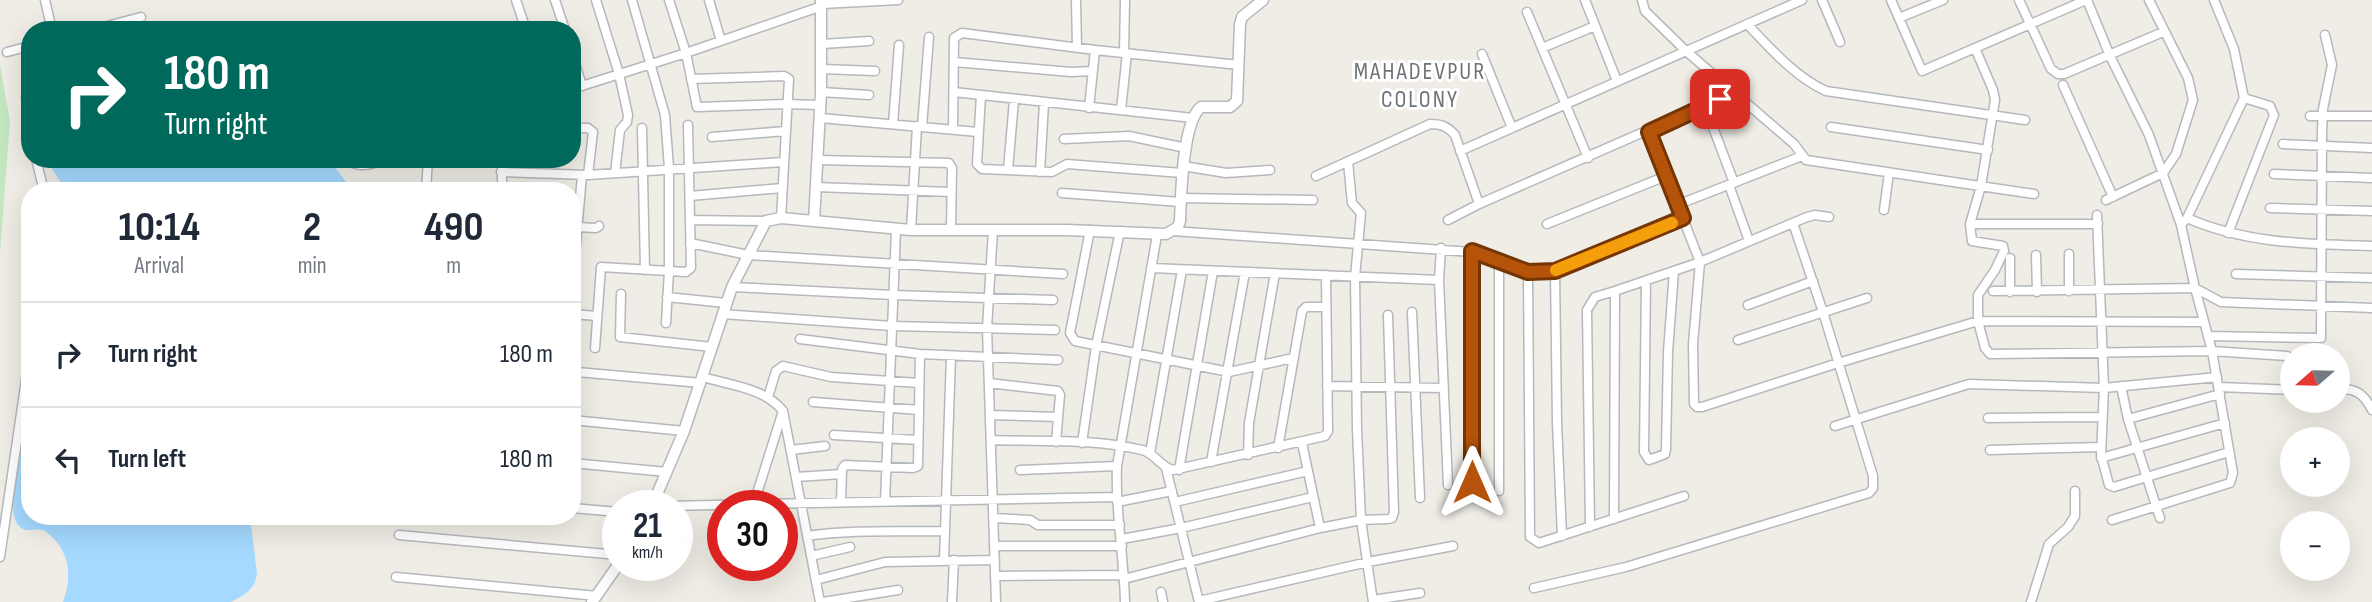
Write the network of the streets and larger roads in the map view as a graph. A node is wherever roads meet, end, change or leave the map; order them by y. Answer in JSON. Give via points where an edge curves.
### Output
{"nodes":[{"id":1,"x":45,"y":0,"type":"edge"},
{"id":2,"x":516,"y":0,"type":"edge"},
{"id":3,"x":555,"y":0,"type":"edge"},
{"id":4,"x":596,"y":0,"type":"edge"},
{"id":5,"x":632,"y":0,"type":"edge"},
{"id":6,"x":669,"y":0,"type":"edge"},
{"id":7,"x":709,"y":0,"type":"edge"},
{"id":8,"x":898,"y":0,"type":"edge"},
{"id":9,"x":1076,"y":0,"type":"edge"},
{"id":10,"x":1125,"y":0,"type":"edge"},
{"id":11,"x":1263,"y":0,"type":"edge"},
{"id":12,"x":1585,"y":0,"type":"edge"},
{"id":13,"x":1642,"y":0,"type":"edge"},
{"id":14,"x":1802,"y":0,"type":"edge"},
{"id":15,"x":1822,"y":0,"type":"edge"},
{"id":16,"x":1891,"y":0,"type":"edge"},
{"id":17,"x":1942,"y":0,"type":"edge"},
{"id":18,"x":2019,"y":0,"type":"edge"},
{"id":19,"x":2086,"y":0,"type":"edge"},
{"id":20,"x":2149,"y":0,"type":"edge"},
{"id":21,"x":2214,"y":0,"type":"edge"},
{"id":22,"x":822,"y":3,"type":"edge"},
{"id":23,"x":1527,"y":12,"type":"dead end"},
{"id":24,"x":141,"y":17,"type":"dead end"},
{"id":25,"x":1899,"y":18,"type":"junction"},
{"id":26,"x":50,"y":21,"type":"edge"},
{"id":27,"x":126,"y":21,"type":"edge"},
{"id":28,"x":523,"y":21,"type":"edge"},
{"id":29,"x":562,"y":21,"type":"edge"},
{"id":30,"x":1747,"y":24,"type":"junction"},
{"id":31,"x":2029,"y":24,"type":"junction"},
{"id":32,"x":1595,"y":26,"type":"junction"},
{"id":33,"x":2163,"y":32,"type":"junction"},
{"id":34,"x":2325,"y":35,"type":"dead end"},
{"id":35,"x":929,"y":37,"type":"dead end"},
{"id":36,"x":721,"y":41,"type":"junction"},
{"id":37,"x":869,"y":41,"type":"dead end"},
{"id":38,"x":1840,"y":42,"type":"dead end"},
{"id":39,"x":822,"y":44,"type":"junction"},
{"id":40,"x":899,"y":45,"type":"dead end"},
{"id":41,"x":1077,"y":47,"type":"junction"},
{"id":42,"x":21,"y":48,"type":"edge"},
{"id":43,"x":1542,"y":48,"type":"junction"},
{"id":44,"x":1975,"y":48,"type":"junction"},
{"id":45,"x":1095,"y":50,"type":"junction"},
{"id":46,"x":1686,"y":51,"type":"junction"},
{"id":47,"x":7,"y":52,"type":"dead end"},
{"id":48,"x":686,"y":53,"type":"junction"},
{"id":49,"x":1125,"y":53,"type":"junction"},
{"id":50,"x":1482,"y":54,"type":"dead end"},
{"id":51,"x":2110,"y":56,"type":"junction"},
{"id":52,"x":954,"y":62,"type":"junction"},
{"id":53,"x":652,"y":64,"type":"junction"},
{"id":54,"x":1239,"y":65,"type":"junction"},
{"id":55,"x":821,"y":69,"type":"junction"},
{"id":56,"x":875,"y":71,"type":"dead end"},
{"id":57,"x":1093,"y":71,"type":"junction"},
{"id":58,"x":619,"y":74,"type":"junction"},
{"id":59,"x":691,"y":79,"type":"junction"},
{"id":60,"x":1617,"y":81,"type":"junction"},
{"id":61,"x":581,"y":83,"type":"edge"},
{"id":62,"x":2063,"y":85,"type":"dead end"},
{"id":63,"x":582,"y":86,"type":"joint"},
{"id":64,"x":821,"y":92,"type":"junction"},
{"id":65,"x":954,"y":92,"type":"junction"},
{"id":66,"x":1735,"y":92,"type":"junction"},
{"id":67,"x":869,"y":95,"type":"dead end"},
{"id":68,"x":981,"y":95,"type":"junction"},
{"id":69,"x":2244,"y":98,"type":"junction"},
{"id":70,"x":1014,"y":100,"type":"junction"},
{"id":71,"x":1044,"y":103,"type":"junction"},
{"id":72,"x":786,"y":104,"type":"junction"},
{"id":73,"x":1565,"y":104,"type":"junction"},
{"id":74,"x":820,"y":105,"type":"junction"},
{"id":75,"x":1704,"y":106,"type":"junction"},
{"id":76,"x":1089,"y":108,"type":"junction"},
{"id":77,"x":1121,"y":110,"type":"junction"},
{"id":78,"x":2310,"y":116,"type":"dead end"},
{"id":79,"x":2323,"y":116,"type":"junction"},
{"id":80,"x":2372,"y":116,"type":"edge"},
{"id":81,"x":1993,"y":117,"type":"junction"},
{"id":82,"x":820,"y":118,"type":"junction"},
{"id":83,"x":1192,"y":118,"type":"junction"},
{"id":84,"x":2025,"y":120,"type":"dead end"},
{"id":85,"x":893,"y":124,"type":"junction"},
{"id":86,"x":688,"y":125,"type":"dead end"},
{"id":87,"x":920,"y":127,"type":"junction"},
{"id":88,"x":1831,"y":127,"type":"dead end"},
{"id":89,"x":581,"y":128,"type":"edge"},
{"id":90,"x":642,"y":128,"type":"dead end"},
{"id":91,"x":1513,"y":128,"type":"junction"},
{"id":92,"x":953,"y":130,"type":"junction"},
{"id":93,"x":785,"y":131,"type":"junction"},
{"id":94,"x":978,"y":132,"type":"junction"},
{"id":95,"x":1649,"y":132,"type":"junction"},
{"id":96,"x":712,"y":137,"type":"dead end"},
{"id":97,"x":1064,"y":139,"type":"dead end"},
{"id":98,"x":2283,"y":144,"type":"dead end"},
{"id":99,"x":2322,"y":147,"type":"junction"},
{"id":100,"x":1186,"y":148,"type":"junction"},
{"id":101,"x":2372,"y":148,"type":"edge"},
{"id":102,"x":1987,"y":150,"type":"junction"},
{"id":103,"x":1460,"y":151,"type":"junction"},
{"id":104,"x":1802,"y":156,"type":"junction"},
{"id":105,"x":1588,"y":158,"type":"junction"},
{"id":106,"x":818,"y":160,"type":"junction"},
{"id":107,"x":783,"y":162,"type":"junction"},
{"id":108,"x":915,"y":162,"type":"junction"},
{"id":109,"x":1348,"y":162,"type":"junction"},
{"id":110,"x":689,"y":167,"type":"junction"},
{"id":111,"x":501,"y":168,"type":"edge"},
{"id":112,"x":669,"y":168,"type":"junction"},
{"id":113,"x":1183,"y":169,"type":"junction"},
{"id":114,"x":1008,"y":170,"type":"junction"},
{"id":115,"x":1270,"y":170,"type":"dead end"},
{"id":116,"x":643,"y":171,"type":"junction"},
{"id":117,"x":501,"y":172,"type":"junction"},
{"id":118,"x":1040,"y":172,"type":"junction"},
{"id":119,"x":615,"y":173,"type":"junction"},
{"id":120,"x":1889,"y":173,"type":"junction"},
{"id":121,"x":2163,"y":173,"type":"junction"},
{"id":122,"x":2273,"y":174,"type":"dead end"},
{"id":123,"x":585,"y":175,"type":"junction"},
{"id":124,"x":1316,"y":176,"type":"dead end"},
{"id":125,"x":1666,"y":176,"type":"junction"},
{"id":126,"x":2322,"y":176,"type":"junction"},
{"id":127,"x":2372,"y":178,"type":"edge"},
{"id":128,"x":502,"y":182,"type":"edge"},
{"id":129,"x":1732,"y":184,"type":"junction"},
{"id":130,"x":816,"y":187,"type":"junction"},
{"id":131,"x":1981,"y":187,"type":"junction"},
{"id":132,"x":782,"y":188,"type":"junction"},
{"id":133,"x":913,"y":190,"type":"junction"},
{"id":134,"x":951,"y":192,"type":"junction"},
{"id":135,"x":1062,"y":192,"type":"dead end"},
{"id":136,"x":2034,"y":194,"type":"dead end"},
{"id":137,"x":690,"y":196,"type":"junction"},
{"id":138,"x":1181,"y":200,"type":"junction"},
{"id":139,"x":1313,"y":200,"type":"dead end"},
{"id":140,"x":1479,"y":204,"type":"junction"},
{"id":141,"x":581,"y":205,"type":"edge"},
{"id":142,"x":1677,"y":205,"type":"junction"},
{"id":143,"x":2270,"y":208,"type":"dead end"},
{"id":144,"x":1884,"y":209,"type":"dead end"},
{"id":145,"x":2323,"y":211,"type":"junction"},
{"id":146,"x":2372,"y":211,"type":"edge"},
{"id":147,"x":1829,"y":217,"type":"dead end"},
{"id":148,"x":781,"y":218,"type":"junction"},
{"id":149,"x":1683,"y":218,"type":"junction"},
{"id":150,"x":690,"y":220,"type":"junction"},
{"id":151,"x":1448,"y":220,"type":"dead end"},
{"id":152,"x":766,"y":221,"type":"junction"},
{"id":153,"x":814,"y":221,"type":"junction"},
{"id":154,"x":2184,"y":221,"type":"junction"},
{"id":155,"x":1793,"y":223,"type":"junction"},
{"id":156,"x":1547,"y":224,"type":"dead end"},
{"id":157,"x":1970,"y":224,"type":"junction"},
{"id":158,"x":599,"y":226,"type":"dead end"},
{"id":159,"x":581,"y":227,"type":"edge"},
{"id":160,"x":896,"y":230,"type":"junction"},
{"id":161,"x":911,"y":230,"type":"junction"},
{"id":162,"x":951,"y":230,"type":"junction"},
{"id":163,"x":993,"y":230,"type":"junction"},
{"id":164,"x":1090,"y":230,"type":"junction"},
{"id":165,"x":1173,"y":231,"type":"junction"},
{"id":166,"x":1120,"y":232,"type":"junction"},
{"id":167,"x":2228,"y":233,"type":"junction"},
{"id":168,"x":1157,"y":235,"type":"junction"},
{"id":169,"x":1749,"y":241,"type":"junction"},
{"id":170,"x":690,"y":243,"type":"junction"},
{"id":171,"x":2323,"y":244,"type":"junction"},
{"id":172,"x":1358,"y":245,"type":"junction"},
{"id":173,"x":2372,"y":246,"type":"edge"},
{"id":174,"x":1441,"y":248,"type":"junction"},
{"id":175,"x":1472,"y":251,"type":"junction"},
{"id":176,"x":2068,"y":254,"type":"dead end"},
{"id":177,"x":747,"y":255,"type":"junction"},
{"id":178,"x":2036,"y":255,"type":"dead end"},
{"id":179,"x":2010,"y":258,"type":"dead end"},
{"id":180,"x":1499,"y":262,"type":"junction"},
{"id":181,"x":1700,"y":262,"type":"junction"},
{"id":182,"x":894,"y":264,"type":"junction"},
{"id":183,"x":1151,"y":268,"type":"junction"},
{"id":184,"x":991,"y":269,"type":"junction"},
{"id":185,"x":645,"y":270,"type":"junction"},
{"id":186,"x":1182,"y":270,"type":"junction"},
{"id":187,"x":668,"y":271,"type":"junction"},
{"id":188,"x":1213,"y":271,"type":"junction"},
{"id":189,"x":1555,"y":271,"type":"junction"},
{"id":190,"x":1674,"y":271,"type":"junction"},
{"id":191,"x":1245,"y":272,"type":"junction"},
{"id":192,"x":1528,"y":272,"type":"junction"},
{"id":193,"x":1275,"y":273,"type":"junction"},
{"id":194,"x":1063,"y":274,"type":"dead end"},
{"id":195,"x":2236,"y":274,"type":"dead end"},
{"id":196,"x":1325,"y":275,"type":"junction"},
{"id":197,"x":1355,"y":276,"type":"junction"},
{"id":198,"x":2323,"y":276,"type":"junction"},
{"id":199,"x":2372,"y":278,"type":"edge"},
{"id":200,"x":1439,"y":279,"type":"junction"},
{"id":201,"x":1646,"y":281,"type":"junction"},
{"id":202,"x":1813,"y":281,"type":"junction"},
{"id":203,"x":732,"y":287,"type":"junction"},
{"id":204,"x":2195,"y":289,"type":"junction"},
{"id":205,"x":2101,"y":290,"type":"junction"},
{"id":206,"x":1615,"y":291,"type":"junction"},
{"id":207,"x":2069,"y":291,"type":"junction"},
{"id":208,"x":1993,"y":292,"type":"dead end"},
{"id":209,"x":2010,"y":292,"type":"junction"},
{"id":210,"x":2037,"y":292,"type":"junction"},
{"id":211,"x":621,"y":293,"type":"dead end"},
{"id":212,"x":894,"y":295,"type":"junction"},
{"id":213,"x":667,"y":297,"type":"junction"},
{"id":214,"x":989,"y":297,"type":"junction"},
{"id":215,"x":1867,"y":298,"type":"dead end"},
{"id":216,"x":1053,"y":300,"type":"dead end"},
{"id":217,"x":1748,"y":304,"type":"dead end"},
{"id":218,"x":2322,"y":306,"type":"junction"},
{"id":219,"x":1326,"y":307,"type":"junction"},
{"id":220,"x":2372,"y":308,"type":"edge"},
{"id":221,"x":724,"y":309,"type":"junction"},
{"id":222,"x":1412,"y":312,"type":"dead end"},
{"id":223,"x":1823,"y":312,"type":"junction"},
{"id":224,"x":581,"y":315,"type":"edge"},
{"id":225,"x":597,"y":316,"type":"junction"},
{"id":226,"x":1388,"y":316,"type":"dead end"},
{"id":227,"x":1978,"y":321,"type":"junction"},
{"id":228,"x":2102,"y":322,"type":"junction"},
{"id":229,"x":2204,"y":322,"type":"junction"},
{"id":230,"x":666,"y":323,"type":"dead end"},
{"id":231,"x":891,"y":326,"type":"junction"},
{"id":232,"x":987,"y":328,"type":"junction"},
{"id":233,"x":1055,"y":330,"type":"dead end"},
{"id":234,"x":2208,"y":336,"type":"junction"},
{"id":235,"x":800,"y":339,"type":"dead end"},
{"id":236,"x":1738,"y":340,"type":"dead end"},
{"id":237,"x":1096,"y":346,"type":"junction"},
{"id":238,"x":712,"y":347,"type":"junction"},
{"id":239,"x":595,"y":348,"type":"dead end"},
{"id":240,"x":2212,"y":351,"type":"junction"},
{"id":241,"x":890,"y":352,"type":"junction"},
{"id":242,"x":2102,"y":352,"type":"junction"},
{"id":243,"x":920,"y":354,"type":"junction"},
{"id":244,"x":1135,"y":354,"type":"junction"},
{"id":245,"x":951,"y":356,"type":"junction"},
{"id":246,"x":988,"y":356,"type":"junction"},
{"id":247,"x":2280,"y":356,"type":"edge"},
{"id":248,"x":1293,"y":358,"type":"junction"},
{"id":249,"x":1058,"y":360,"type":"dead end"},
{"id":250,"x":1167,"y":360,"type":"junction"},
{"id":251,"x":1838,"y":363,"type":"junction"},
{"id":252,"x":1196,"y":365,"type":"junction"},
{"id":253,"x":1259,"y":366,"type":"junction"},
{"id":254,"x":581,"y":372,"type":"edge"},
{"id":255,"x":1229,"y":372,"type":"junction"},
{"id":256,"x":2217,"y":377,"type":"junction"},
{"id":257,"x":702,"y":380,"type":"junction"},
{"id":258,"x":889,"y":382,"type":"junction"},
{"id":259,"x":919,"y":383,"type":"junction"},
{"id":260,"x":989,"y":383,"type":"junction"},
{"id":261,"x":1327,"y":386,"type":"junction"},
{"id":262,"x":2121,"y":386,"type":"junction"},
{"id":263,"x":1356,"y":387,"type":"junction"},
{"id":264,"x":1389,"y":387,"type":"junction"},
{"id":265,"x":1415,"y":388,"type":"junction"},
{"id":266,"x":1444,"y":388,"type":"junction"},
{"id":267,"x":2104,"y":388,"type":"junction"},
{"id":268,"x":2350,"y":389,"type":"edge"},
{"id":269,"x":2280,"y":390,"type":"edge"},
{"id":270,"x":2220,"y":391,"type":"junction"},
{"id":271,"x":768,"y":397,"type":"junction"},
{"id":272,"x":813,"y":402,"type":"dead end"},
{"id":273,"x":888,"y":407,"type":"junction"},
{"id":274,"x":919,"y":410,"type":"junction"},
{"id":275,"x":2372,"y":410,"type":"edge"},
{"id":276,"x":783,"y":411,"type":"junction"},
{"id":277,"x":21,"y":414,"type":"edge"},
{"id":278,"x":990,"y":415,"type":"junction"},
{"id":279,"x":1058,"y":417,"type":"junction"},
{"id":280,"x":2102,"y":417,"type":"junction"},
{"id":281,"x":1988,"y":418,"type":"dead end"},
{"id":282,"x":2128,"y":419,"type":"junction"},
{"id":283,"x":1856,"y":420,"type":"junction"},
{"id":284,"x":581,"y":421,"type":"edge"},
{"id":285,"x":2225,"y":423,"type":"junction"},
{"id":286,"x":1835,"y":426,"type":"dead end"},
{"id":287,"x":684,"y":431,"type":"junction"},
{"id":288,"x":834,"y":435,"type":"dead end"},
{"id":289,"x":887,"y":438,"type":"junction"},
{"id":290,"x":918,"y":440,"type":"junction"},
{"id":291,"x":991,"y":440,"type":"junction"},
{"id":292,"x":1056,"y":442,"type":"junction"},
{"id":293,"x":1082,"y":443,"type":"junction"},
{"id":294,"x":1302,"y":443,"type":"junction"},
{"id":295,"x":825,"y":446,"type":"dead end"},
{"id":296,"x":1120,"y":446,"type":"junction"},
{"id":297,"x":2101,"y":447,"type":"junction"},
{"id":298,"x":1278,"y":448,"type":"junction"},
{"id":299,"x":2137,"y":449,"type":"junction"},
{"id":300,"x":791,"y":450,"type":"junction"},
{"id":301,"x":1990,"y":450,"type":"dead end"},
{"id":302,"x":2230,"y":452,"type":"junction"},
{"id":303,"x":1150,"y":453,"type":"junction"},
{"id":304,"x":1248,"y":455,"type":"junction"},
{"id":305,"x":2101,"y":458,"type":"junction"},
{"id":306,"x":1211,"y":463,"type":"junction"},
{"id":307,"x":581,"y":464,"type":"edge"},
{"id":308,"x":1117,"y":466,"type":"junction"},
{"id":309,"x":886,"y":468,"type":"junction"},
{"id":310,"x":1166,"y":468,"type":"junction"},
{"id":311,"x":1020,"y":470,"type":"dead end"},
{"id":312,"x":1179,"y":470,"type":"junction"},
{"id":313,"x":1308,"y":471,"type":"junction"},
{"id":314,"x":667,"y":472,"type":"junction"},
{"id":315,"x":842,"y":474,"type":"junction"},
{"id":316,"x":2146,"y":476,"type":"junction"},
{"id":317,"x":796,"y":477,"type":"junction"},
{"id":318,"x":1472,"y":482,"type":"dead end"},
{"id":319,"x":1447,"y":485,"type":"dead end"},
{"id":320,"x":659,"y":490,"type":"edge"},
{"id":321,"x":758,"y":490,"type":"edge"},
{"id":322,"x":1172,"y":491,"type":"junction"},
{"id":323,"x":1499,"y":491,"type":"dead end"},
{"id":324,"x":2075,"y":491,"type":"dead end"},
{"id":325,"x":1684,"y":496,"type":"dead end"},
{"id":326,"x":1313,"y":497,"type":"junction"},
{"id":327,"x":993,"y":498,"type":"junction"},
{"id":328,"x":1420,"y":498,"type":"dead end"},
{"id":329,"x":946,"y":499,"type":"junction"},
{"id":330,"x":1117,"y":500,"type":"junction"},
{"id":331,"x":800,"y":502,"type":"junction"},
{"id":332,"x":841,"y":502,"type":"junction"},
{"id":333,"x":885,"y":502,"type":"junction"},
{"id":334,"x":1175,"y":502,"type":"junction"},
{"id":335,"x":2156,"y":506,"type":"junction"},
{"id":336,"x":581,"y":509,"type":"edge"},
{"id":337,"x":602,"y":511,"type":"edge"},
{"id":338,"x":993,"y":518,"type":"junction"},
{"id":339,"x":2160,"y":518,"type":"dead end"},
{"id":340,"x":1614,"y":519,"type":"junction"},
{"id":341,"x":1362,"y":520,"type":"junction"},
{"id":342,"x":2112,"y":520,"type":"dead end"},
{"id":343,"x":1120,"y":525,"type":"junction"},
{"id":344,"x":1590,"y":527,"type":"junction"},
{"id":345,"x":1181,"y":528,"type":"junction"},
{"id":346,"x":1320,"y":528,"type":"junction"},
{"id":347,"x":945,"y":531,"type":"junction"},
{"id":348,"x":399,"y":535,"type":"dead end"},
{"id":349,"x":807,"y":536,"type":"junction"},
{"id":350,"x":1562,"y":536,"type":"junction"},
{"id":351,"x":1122,"y":543,"type":"junction"},
{"id":352,"x":994,"y":546,"type":"junction"},
{"id":353,"x":1453,"y":546,"type":"dead end"},
{"id":354,"x":850,"y":547,"type":"dead end"},
{"id":355,"x":602,"y":554,"type":"edge"},
{"id":356,"x":811,"y":556,"type":"junction"},
{"id":357,"x":0,"y":557,"type":"edge"},
{"id":358,"x":944,"y":560,"type":"junction"},
{"id":359,"x":954,"y":560,"type":"junction"},
{"id":360,"x":995,"y":560,"type":"junction"},
{"id":361,"x":1189,"y":562,"type":"junction"},
{"id":362,"x":1368,"y":562,"type":"junction"},
{"id":363,"x":995,"y":576,"type":"junction"},
{"id":364,"x":396,"y":577,"type":"dead end"},
{"id":365,"x":1124,"y":577,"type":"junction"},
{"id":366,"x":816,"y":580,"type":"junction"},
{"id":367,"x":607,"y":581,"type":"edge"},
{"id":368,"x":1534,"y":588,"type":"dead end"},
{"id":369,"x":898,"y":590,"type":"dead end"},
{"id":370,"x":1161,"y":592,"type":"dead end"},
{"id":371,"x":1420,"y":593,"type":"dead end"},
{"id":372,"x":594,"y":599,"type":"edge"},
{"id":373,"x":1199,"y":601,"type":"edge"},
{"id":374,"x":1373,"y":601,"type":"edge"},
{"id":375,"x":821,"y":602,"type":"edge"},
{"id":376,"x":952,"y":602,"type":"edge"},
{"id":377,"x":996,"y":602,"type":"edge"},
{"id":378,"x":1125,"y":602,"type":"edge"},
{"id":379,"x":1163,"y":602,"type":"edge"},
{"id":380,"x":2031,"y":602,"type":"edge"}],
"edges":[{"from":1,"to":26,"type":"street"},
{"from":2,"to":28,"type":"street"},
{"from":3,"to":29,"type":"street"},
{"from":4,"to":58,"type":"street"},
{"from":5,"to":53,"type":"street"},
{"from":6,"to":48,"type":"street"},
{"from":7,"to":36,"type":"street"},
{"from":8,"to":22,"type":"street"},
{"from":9,"to":41,"type":"street"},
{"from":10,"to":49,"type":"street"},
{"from":11,"to":54,"type":"street","via":[[1242,17]]},
{"from":12,"to":32,"type":"street"},
{"from":13,"to":46,"type":"street","via":[[1645,11]]},
{"from":14,"to":30,"type":"street"},
{"from":15,"to":38,"type":"street"},
{"from":16,"to":25,"type":"street"},
{"from":17,"to":25,"type":"street"},
{"from":18,"to":31,"type":"street"},
{"from":19,"to":31,"type":"street"},
{"from":19,"to":51,"type":"street"},
{"from":20,"to":33,"type":"street"},
{"from":21,"to":69,"type":"street","via":[[2234,49]]},
{"from":22,"to":36,"type":"street"},
{"from":22,"to":39,"type":"street"},
{"from":23,"to":43,"type":"street"},
{"from":24,"to":27,"type":"street"},
{"from":25,"to":44,"type":"street","via":[[1922,71]]},
{"from":30,"to":46,"type":"street"},
{"from":30,"to":81,"type":"street","via":[[1798,74],[1826,91]]},
{"from":31,"to":44,"type":"street"},
{"from":31,"to":51,"type":"street","via":[[2058,75]]},
{"from":32,"to":43,"type":"street"},
{"from":32,"to":60,"type":"street"},
{"from":33,"to":51,"type":"street"},
{"from":33,"to":121,"type":"street","via":[[2188,78],[2193,100],[2176,154]]},
{"from":34,"to":79,"type":"street","via":[[2332,65]]},
{"from":35,"to":87,"type":"street"},
{"from":36,"to":48,"type":"street"},
{"from":37,"to":39,"type":"street"},
{"from":39,"to":55,"type":"street"},
{"from":40,"to":85,"type":"street"},
{"from":41,"to":45,"type":"street"},
{"from":41,"to":52,"type":"street","via":[[962,33],[954,38]]},
{"from":42,"to":47,"type":"street"},
{"from":43,"to":73,"type":"street"},
{"from":44,"to":81,"type":"street","via":[[1993,90]]},
{"from":45,"to":49,"type":"street"},
{"from":45,"to":57,"type":"street"},
{"from":46,"to":60,"type":"street"},
{"from":46,"to":66,"type":"street"},
{"from":48,"to":53,"type":"street"},
{"from":48,"to":59,"type":"street"},
{"from":49,"to":54,"type":"street"},
{"from":49,"to":77,"type":"street"},
{"from":50,"to":91,"type":"street"},
{"from":51,"to":121,"type":"street"},
{"from":52,"to":57,"type":"street"},
{"from":52,"to":65,"type":"street"},
{"from":53,"to":58,"type":"street"},
{"from":53,"to":112,"type":"street","via":[[666,115]]},
{"from":54,"to":83,"type":"street","via":[[1234,106],[1201,107]]},
{"from":55,"to":56,"type":"street"},
{"from":55,"to":64,"type":"street"},
{"from":57,"to":76,"type":"street"},
{"from":58,"to":63,"type":"street"},
{"from":58,"to":119,"type":"street","via":[[628,116],[620,130]]},
{"from":59,"to":72,"type":"street","via":[[698,108]]},
{"from":59,"to":72,"type":"street","via":[[784,76],[789,82]]},
{"from":60,"to":73,"type":"street"},
{"from":61,"to":63,"type":"street"},
{"from":62,"to":121,"type":"street","via":[[2109,198]]},
{"from":64,"to":67,"type":"street"},
{"from":64,"to":74,"type":"street"},
{"from":65,"to":68,"type":"street"},
{"from":65,"to":92,"type":"street"},
{"from":66,"to":75,"type":"street"},
{"from":66,"to":104,"type":"street"},
{"from":68,"to":70,"type":"street"},
{"from":68,"to":94,"type":"street"},
{"from":69,"to":154,"type":"street"},
{"from":69,"to":167,"type":"street","via":[[2270,106],[2274,115]]},
{"from":70,"to":71,"type":"street"},
{"from":70,"to":114,"type":"street"},
{"from":71,"to":76,"type":"street"},
{"from":71,"to":118,"type":"street"},
{"from":72,"to":74,"type":"street"},
{"from":72,"to":93,"type":"street"},
{"from":73,"to":91,"type":"street"},
{"from":73,"to":105,"type":"street"},
{"from":74,"to":82,"type":"street"},
{"from":75,"to":95,"type":"street"},
{"from":75,"to":129,"type":"street"},
{"from":76,"to":77,"type":"street"},
{"from":77,"to":83,"type":"street"},
{"from":78,"to":79,"type":"street"},
{"from":79,"to":80,"type":"street"},
{"from":79,"to":99,"type":"street"},
{"from":81,"to":84,"type":"street"},
{"from":81,"to":102,"type":"street"},
{"from":82,"to":85,"type":"street"},
{"from":82,"to":106,"type":"street"},
{"from":83,"to":100,"type":"street"},
{"from":85,"to":87,"type":"street"},
{"from":86,"to":110,"type":"street"},
{"from":87,"to":92,"type":"street"},
{"from":87,"to":108,"type":"street"},
{"from":88,"to":102,"type":"street"},
{"from":89,"to":123,"type":"street","via":[[593,132]]},
{"from":90,"to":116,"type":"street"},
{"from":91,"to":103,"type":"street"},
{"from":92,"to":94,"type":"street"},
{"from":93,"to":96,"type":"street"},
{"from":93,"to":107,"type":"street"},
{"from":94,"to":114,"type":"street","via":[[976,164]]},
{"from":95,"to":105,"type":"street"},
{"from":95,"to":125,"type":"street"},
{"from":97,"to":100,"type":"street","via":[[1129,136]]},
{"from":98,"to":99,"type":"street"},
{"from":99,"to":101,"type":"street"},
{"from":99,"to":126,"type":"street"},
{"from":100,"to":113,"type":"street"},
{"from":102,"to":131,"type":"street"},
{"from":103,"to":109,"type":"street","via":[[1449,127],[1430,124]]},
{"from":103,"to":140,"type":"street"},
{"from":104,"to":120,"type":"street"},
{"from":104,"to":129,"type":"street"},
{"from":105,"to":140,"type":"street"},
{"from":106,"to":108,"type":"street"},
{"from":106,"to":130,"type":"street"},
{"from":107,"to":110,"type":"street"},
{"from":107,"to":132,"type":"street"},
{"from":108,"to":133,"type":"street"},
{"from":108,"to":134,"type":"street","via":[[951,164]]},
{"from":109,"to":124,"type":"street"},
{"from":109,"to":172,"type":"street","via":[[1352,202],[1361,213]]},
{"from":110,"to":112,"type":"street"},
{"from":110,"to":137,"type":"street"},
{"from":111,"to":117,"type":"street"},
{"from":112,"to":116,"type":"street"},
{"from":112,"to":187,"type":"street"},
{"from":113,"to":115,"type":"street","via":[[1226,173]]},
{"from":113,"to":118,"type":"street","via":[[1063,164],[1055,172]]},
{"from":113,"to":138,"type":"street"},
{"from":114,"to":118,"type":"street"},
{"from":116,"to":119,"type":"street"},
{"from":116,"to":185,"type":"street"},
{"from":117,"to":123,"type":"street"},
{"from":117,"to":128,"type":"street"},
{"from":119,"to":123,"type":"street"},
{"from":120,"to":131,"type":"street"},
{"from":120,"to":144,"type":"street"},
{"from":121,"to":154,"type":"street"},
{"from":122,"to":126,"type":"street"},
{"from":123,"to":141,"type":"street"},
{"from":125,"to":142,"type":"street"},
{"from":125,"to":156,"type":"street"},
{"from":126,"to":127,"type":"street"},
{"from":126,"to":145,"type":"street"},
{"from":129,"to":142,"type":"street"},
{"from":129,"to":169,"type":"street"},
{"from":130,"to":133,"type":"street"},
{"from":130,"to":153,"type":"street"},
{"from":131,"to":136,"type":"street"},
{"from":131,"to":157,"type":"street"},
{"from":132,"to":137,"type":"street"},
{"from":132,"to":148,"type":"street"},
{"from":133,"to":134,"type":"street"},
{"from":133,"to":161,"type":"street"},
{"from":134,"to":162,"type":"street"},
{"from":135,"to":138,"type":"street"},
{"from":137,"to":150,"type":"street"},
{"from":138,"to":139,"type":"street"},
{"from":138,"to":165,"type":"street","via":[[1180,221]]},
{"from":140,"to":151,"type":"street"},
{"from":142,"to":149,"type":"street"},
{"from":143,"to":145,"type":"street"},
{"from":145,"to":146,"type":"street"},
{"from":145,"to":171,"type":"street"},
{"from":147,"to":155,"type":"street","via":[[1815,215]]},
{"from":148,"to":152,"type":"street"},
{"from":148,"to":153,"type":"street"},
{"from":149,"to":181,"type":"street"},
{"from":149,"to":189,"type":"street"},
{"from":150,"to":152,"type":"street"},
{"from":150,"to":170,"type":"street"},
{"from":152,"to":177,"type":"street"},
{"from":153,"to":160,"type":"street"},
{"from":154,"to":167,"type":"street"},
{"from":154,"to":204,"type":"street"},
{"from":155,"to":169,"type":"street"},
{"from":155,"to":202,"type":"street"},
{"from":157,"to":205,"type":"street","via":[[2098,220]]},
{"from":157,"to":227,"type":"street","via":[[1972,240],[2004,248],[1978,295]]},
{"from":158,"to":159,"type":"street"},
{"from":160,"to":161,"type":"street"},
{"from":160,"to":182,"type":"street"},
{"from":161,"to":162,"type":"street"},
{"from":162,"to":163,"type":"street"},
{"from":163,"to":164,"type":"street"},
{"from":163,"to":184,"type":"street"},
{"from":164,"to":166,"type":"street"},
{"from":164,"to":237,"type":"street","via":[[1070,333],[1075,341]]},
{"from":165,"to":168,"type":"street"},
{"from":165,"to":172,"type":"street"},
{"from":166,"to":168,"type":"street"},
{"from":166,"to":237,"type":"street"},
{"from":167,"to":171,"type":"street"},
{"from":168,"to":183,"type":"street"},
{"from":169,"to":181,"type":"street"},
{"from":170,"to":177,"type":"street"},
{"from":170,"to":187,"type":"street","via":[[689,271]]},
{"from":171,"to":173,"type":"street"},
{"from":171,"to":198,"type":"street"},
{"from":172,"to":174,"type":"street"},
{"from":172,"to":197,"type":"street"},
{"from":174,"to":175,"type":"street"},
{"from":174,"to":200,"type":"street"},
{"from":175,"to":180,"type":"street"},
{"from":175,"to":318,"type":"street"},
{"from":176,"to":207,"type":"street"},
{"from":177,"to":182,"type":"street"},
{"from":177,"to":203,"type":"street"},
{"from":178,"to":210,"type":"street"},
{"from":179,"to":209,"type":"street"},
{"from":180,"to":192,"type":"street"},
{"from":180,"to":323,"type":"street"},
{"from":181,"to":190,"type":"street"},
{"from":181,"to":251,"type":"street","via":[[1693,352],[1695,406]]},
{"from":182,"to":184,"type":"street"},
{"from":182,"to":212,"type":"street"},
{"from":183,"to":186,"type":"street"},
{"from":183,"to":244,"type":"street"},
{"from":184,"to":194,"type":"street"},
{"from":184,"to":214,"type":"street"},
{"from":185,"to":187,"type":"street"},
{"from":185,"to":225,"type":"street","via":[[601,267]]},
{"from":186,"to":188,"type":"street"},
{"from":186,"to":250,"type":"street"},
{"from":187,"to":213,"type":"street"},
{"from":188,"to":191,"type":"street"},
{"from":188,"to":252,"type":"street"},
{"from":189,"to":192,"type":"street"},
{"from":189,"to":350,"type":"street"},
{"from":190,"to":201,"type":"street"},
{"from":190,"to":201,"type":"street","via":[[1666,449],[1665,454],[1649,460],[1644,452]]},
{"from":191,"to":193,"type":"street"},
{"from":191,"to":255,"type":"street"},
{"from":192,"to":350,"type":"street","via":[[1529,530],[1539,544]]},
{"from":193,"to":196,"type":"street"},
{"from":193,"to":253,"type":"street"},
{"from":195,"to":198,"type":"street"},
{"from":196,"to":197,"type":"street"},
{"from":196,"to":219,"type":"street"},
{"from":197,"to":200,"type":"street"},
{"from":197,"to":263,"type":"street"},
{"from":198,"to":199,"type":"street"},
{"from":198,"to":218,"type":"street"},
{"from":200,"to":266,"type":"street"},
{"from":201,"to":206,"type":"street"},
{"from":202,"to":217,"type":"street"},
{"from":202,"to":223,"type":"street"},
{"from":203,"to":212,"type":"street"},
{"from":203,"to":221,"type":"street"},
{"from":204,"to":205,"type":"street"},
{"from":204,"to":218,"type":"street","via":[[2221,302]]},
{"from":204,"to":229,"type":"street"},
{"from":205,"to":207,"type":"street"},
{"from":205,"to":228,"type":"street"},
{"from":206,"to":340,"type":"street"},
{"from":206,"to":344,"type":"street","via":[[1595,297],[1587,310]]},
{"from":207,"to":210,"type":"street"},
{"from":208,"to":209,"type":"street"},
{"from":209,"to":210,"type":"street"},
{"from":211,"to":238,"type":"street","via":[[620,337]]},
{"from":212,"to":214,"type":"street"},
{"from":212,"to":231,"type":"street"},
{"from":213,"to":221,"type":"street"},
{"from":213,"to":230,"type":"street"},
{"from":214,"to":216,"type":"street"},
{"from":214,"to":232,"type":"street"},
{"from":215,"to":223,"type":"street"},
{"from":218,"to":220,"type":"street"},
{"from":218,"to":234,"type":"street","via":[[2321,338]]},
{"from":219,"to":248,"type":"street","via":[[1303,308]]},
{"from":219,"to":261,"type":"street"},
{"from":221,"to":231,"type":"street"},
{"from":221,"to":238,"type":"street"},
{"from":222,"to":265,"type":"street"},
{"from":223,"to":236,"type":"street"},
{"from":223,"to":251,"type":"street"},
{"from":224,"to":225,"type":"street"},
{"from":225,"to":239,"type":"street"},
{"from":226,"to":264,"type":"street"},
{"from":227,"to":228,"type":"street"},
{"from":227,"to":242,"type":"street","via":[[1984,348],[1990,354]]},
{"from":227,"to":251,"type":"street"},
{"from":228,"to":229,"type":"street"},
{"from":228,"to":242,"type":"street"},
{"from":229,"to":234,"type":"street"},
{"from":231,"to":232,"type":"street"},
{"from":231,"to":241,"type":"street"},
{"from":232,"to":233,"type":"street"},
{"from":232,"to":246,"type":"street"},
{"from":234,"to":240,"type":"street"},
{"from":235,"to":241,"type":"street"},
{"from":237,"to":244,"type":"street"},
{"from":237,"to":293,"type":"street"},
{"from":238,"to":257,"type":"street"},
{"from":240,"to":242,"type":"street"},
{"from":240,"to":247,"type":"street"},
{"from":240,"to":256,"type":"street"},
{"from":241,"to":243,"type":"street"},
{"from":241,"to":258,"type":"street"},
{"from":242,"to":267,"type":"street"},
{"from":243,"to":245,"type":"street"},
{"from":243,"to":259,"type":"street"},
{"from":244,"to":250,"type":"street"},
{"from":244,"to":296,"type":"street"},
{"from":245,"to":246,"type":"street"},
{"from":245,"to":329,"type":"street"},
{"from":246,"to":249,"type":"street"},
{"from":246,"to":260,"type":"street"},
{"from":248,"to":253,"type":"street"},
{"from":248,"to":298,"type":"street"},
{"from":250,"to":252,"type":"street"},
{"from":250,"to":303,"type":"street"},
{"from":251,"to":283,"type":"street"},
{"from":252,"to":255,"type":"street"},
{"from":252,"to":312,"type":"street"},
{"from":253,"to":255,"type":"street"},
{"from":253,"to":304,"type":"street"},
{"from":254,"to":257,"type":"street"},
{"from":255,"to":306,"type":"street"},
{"from":256,"to":262,"type":"street"},
{"from":256,"to":270,"type":"street"},
{"from":257,"to":271,"type":"street"},
{"from":257,"to":287,"type":"street"},
{"from":258,"to":259,"type":"street"},
{"from":258,"to":271,"type":"street","via":[[831,377],[783,366],[776,370]]},
{"from":258,"to":273,"type":"street"},
{"from":259,"to":274,"type":"street"},
{"from":260,"to":278,"type":"street"},
{"from":260,"to":279,"type":"street","via":[[1058,391]]},
{"from":261,"to":263,"type":"street"},
{"from":261,"to":294,"type":"street","via":[[1328,431]]},
{"from":262,"to":267,"type":"street"},
{"from":262,"to":282,"type":"street"},
{"from":263,"to":264,"type":"street"},
{"from":263,"to":341,"type":"street"},
{"from":264,"to":265,"type":"street"},
{"from":264,"to":341,"type":"street","via":[[1394,512],[1392,518]]},
{"from":265,"to":266,"type":"street"},
{"from":265,"to":328,"type":"street"},
{"from":266,"to":319,"type":"street"},
{"from":267,"to":280,"type":"street"},
{"from":267,"to":283,"type":"street","via":[[1969,384]]},
{"from":268,"to":275,"type":"street","via":[[2360,393]]},
{"from":269,"to":270,"type":"street"},
{"from":270,"to":282,"type":"street"},
{"from":270,"to":285,"type":"street"},
{"from":271,"to":276,"type":"street"},
{"from":272,"to":273,"type":"street"},
{"from":273,"to":274,"type":"street"},
{"from":273,"to":289,"type":"street"},
{"from":274,"to":290,"type":"street"},
{"from":276,"to":300,"type":"street"},
{"from":276,"to":321,"type":"street"},
{"from":277,"to":357,"type":"street"},
{"from":278,"to":279,"type":"street"},
{"from":278,"to":291,"type":"street"},
{"from":279,"to":292,"type":"street"},
{"from":280,"to":281,"type":"street"},
{"from":280,"to":297,"type":"street"},
{"from":282,"to":299,"type":"street"},
{"from":283,"to":286,"type":"street"},
{"from":283,"to":368,"type":"street","via":[[1875,483],[1869,493],[1626,567]]},
{"from":284,"to":287,"type":"street"},
{"from":285,"to":299,"type":"street"},
{"from":285,"to":302,"type":"street"},
{"from":287,"to":314,"type":"street"},
{"from":288,"to":289,"type":"street"},
{"from":289,"to":290,"type":"street"},
{"from":289,"to":309,"type":"street"},
{"from":290,"to":309,"type":"street","via":[[917,467]]},
{"from":291,"to":292,"type":"street"},
{"from":291,"to":327,"type":"street"},
{"from":292,"to":293,"type":"street"},
{"from":293,"to":296,"type":"street"},
{"from":294,"to":298,"type":"street"},
{"from":294,"to":313,"type":"street"},
{"from":295,"to":300,"type":"street"},
{"from":296,"to":303,"type":"street"},
{"from":296,"to":308,"type":"street"},
{"from":297,"to":301,"type":"street"},
{"from":297,"to":305,"type":"street"},
{"from":298,"to":304,"type":"street"},
{"from":299,"to":305,"type":"street"},
{"from":299,"to":316,"type":"street"},
{"from":300,"to":317,"type":"street"},
{"from":302,"to":316,"type":"street"},
{"from":302,"to":335,"type":"street","via":[[2230,483]]},
{"from":303,"to":310,"type":"street"},
{"from":304,"to":306,"type":"street"},
{"from":305,"to":316,"type":"street","via":[[2111,487]]},
{"from":306,"to":312,"type":"street"},
{"from":307,"to":314,"type":"street"},
{"from":308,"to":311,"type":"street"},
{"from":308,"to":330,"type":"street"},
{"from":309,"to":315,"type":"street","via":[[845,465]]},
{"from":309,"to":333,"type":"street"},
{"from":310,"to":312,"type":"street"},
{"from":310,"to":322,"type":"street"},
{"from":313,"to":326,"type":"street"},
{"from":313,"to":334,"type":"street"},
{"from":314,"to":320,"type":"street"},
{"from":315,"to":317,"type":"street"},
{"from":315,"to":332,"type":"street"},
{"from":316,"to":335,"type":"street"},
{"from":317,"to":331,"type":"street"},
{"from":322,"to":330,"type":"street"},
{"from":322,"to":334,"type":"street"},
{"from":324,"to":380,"type":"street","via":[[2075,516],[2049,544]]},
{"from":325,"to":340,"type":"street"},
{"from":326,"to":345,"type":"street"},
{"from":326,"to":346,"type":"street"},
{"from":327,"to":329,"type":"street"},
{"from":327,"to":330,"type":"street"},
{"from":327,"to":338,"type":"street"},
{"from":329,"to":333,"type":"street"},
{"from":329,"to":347,"type":"street"},
{"from":330,"to":343,"type":"street"},
{"from":331,"to":332,"type":"street"},
{"from":331,"to":349,"type":"street"},
{"from":332,"to":333,"type":"street"},
{"from":334,"to":345,"type":"street"},
{"from":335,"to":339,"type":"street"},
{"from":335,"to":342,"type":"street"},
{"from":336,"to":337,"type":"street"},
{"from":338,"to":343,"type":"street","via":[[1030,520],[1038,525]]},
{"from":338,"to":352,"type":"street"},
{"from":340,"to":344,"type":"street"},
{"from":341,"to":346,"type":"street"},
{"from":341,"to":362,"type":"street"},
{"from":343,"to":351,"type":"street"},
{"from":344,"to":350,"type":"street"},
{"from":345,"to":351,"type":"street"},
{"from":345,"to":361,"type":"street"},
{"from":346,"to":361,"type":"street"},
{"from":347,"to":349,"type":"street","via":[[846,531]]},
{"from":347,"to":358,"type":"street"},
{"from":348,"to":355,"type":"street"},
{"from":349,"to":356,"type":"street"},
{"from":351,"to":352,"type":"street"},
{"from":351,"to":365,"type":"street"},
{"from":352,"to":360,"type":"street"},
{"from":353,"to":362,"type":"street"},
{"from":354,"to":356,"type":"street"},
{"from":356,"to":366,"type":"street"},
{"from":358,"to":359,"type":"street"},
{"from":358,"to":366,"type":"street","via":[[885,562]]},
{"from":359,"to":360,"type":"street"},
{"from":359,"to":376,"type":"street"},
{"from":360,"to":363,"type":"street"},
{"from":361,"to":365,"type":"street"},
{"from":361,"to":373,"type":"street"},
{"from":362,"to":373,"type":"street"},
{"from":362,"to":374,"type":"street"},
{"from":363,"to":365,"type":"street"},
{"from":363,"to":377,"type":"street"},
{"from":364,"to":372,"type":"street"},
{"from":365,"to":378,"type":"street"},
{"from":366,"to":375,"type":"street"},
{"from":367,"to":372,"type":"street"},
{"from":369,"to":375,"type":"street"},
{"from":370,"to":379,"type":"street"},
{"from":371,"to":374,"type":"street"}]}
